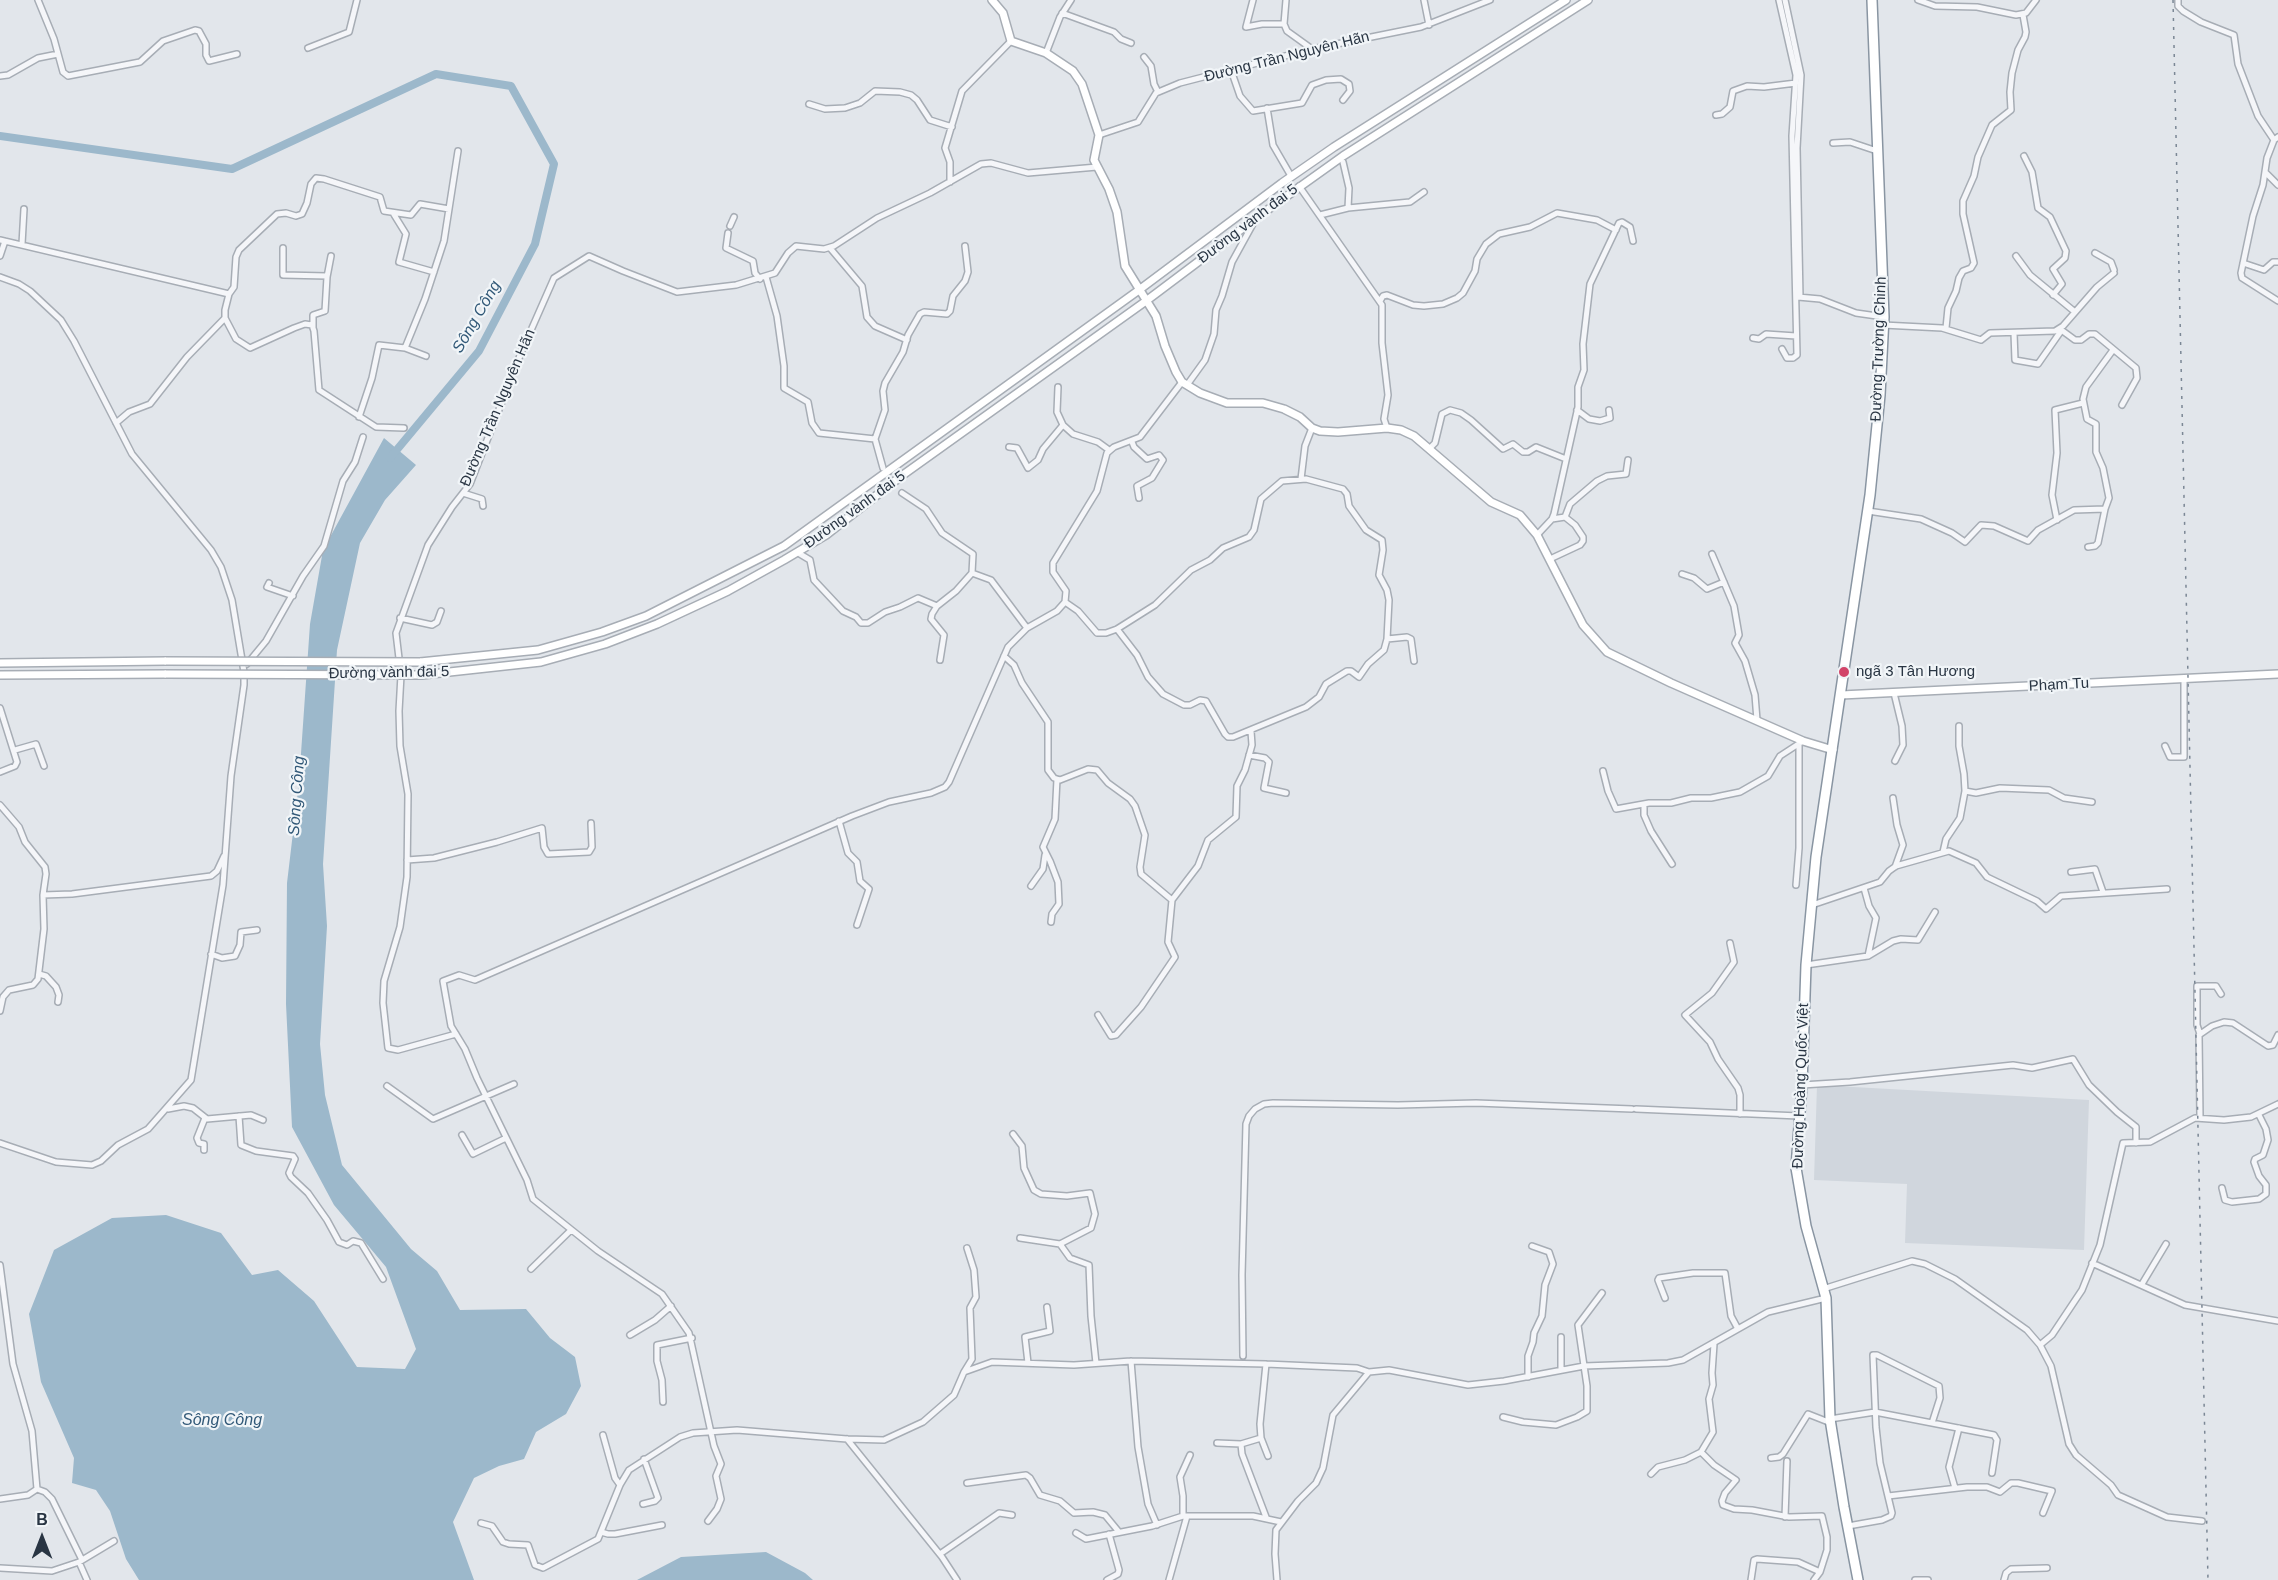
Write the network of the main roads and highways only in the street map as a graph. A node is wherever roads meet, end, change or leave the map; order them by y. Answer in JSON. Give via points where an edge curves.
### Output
{"nodes":[{"id":1,"x":992,"y":0,"type":"edge"},
{"id":2,"x":1566,"y":0,"type":"edge"},
{"id":3,"x":1588,"y":0,"type":"edge"},
{"id":4,"x":1872,"y":0,"type":"edge"},
{"id":5,"x":1139,"y":290,"type":"junction"},
{"id":6,"x":1146,"y":301,"type":"junction"},
{"id":7,"x":0,"y":663,"type":"edge"},
{"id":8,"x":2278,"y":674,"type":"edge"},
{"id":9,"x":0,"y":675,"type":"edge"},
{"id":10,"x":1841,"y":695,"type":"junction"},
{"id":11,"x":1833,"y":750,"type":"junction"},
{"id":12,"x":1858,"y":1580,"type":"edge"}],
"edges":[{"from":1,"to":5,"type":"main road","via":[[1003,13],[1011,41],[1046,53],[1073,71],[1082,84],[1099,135],[1094,160],[1117,212],[1125,266]]},
{"from":2,"to":5,"type":"main road","name":"Đường vành đai 5","via":[[1291,176]]},
{"from":3,"to":6,"type":"main road","name":"Đường vành đai 5","via":[[1343,156]]},
{"from":4,"to":10,"type":"highway","name":"Đường Trường Chinh","via":[[1883,321],[1880,395],[1868,511]]},
{"from":5,"to":6,"type":"main road"},
{"from":5,"to":7,"type":"main road","name":"Đường vành đai 5","bridge":true,"via":[[784,546],[646,616],[602,632],[538,650],[420,662]]},
{"from":6,"to":9,"type":"main road","name":"Đường vành đai 5","bridge":true,"via":[[900,477],[826,535],[728,591],[615,640],[541,662],[422,675]]},
{"from":6,"to":11,"type":"main road","via":[[1156,316],[1176,372],[1200,393],[1227,403],[1263,403],[1284,409],[1320,432],[1387,428],[1408,432],[1491,502],[1520,515],[1537,535],[1583,625],[1607,652],[1801,743]]},
{"from":8,"to":10,"type":"main road","name":"Phạm Tu"},
{"from":10,"to":11,"type":"highway","name":"Đường Hoàng Quốc Việt"},
{"from":11,"to":12,"type":"highway","name":"Đường Hoàng Quốc Việt","via":[[1816,857],[1806,965],[1796,1168],[1825,1294],[1831,1421]]}]}
